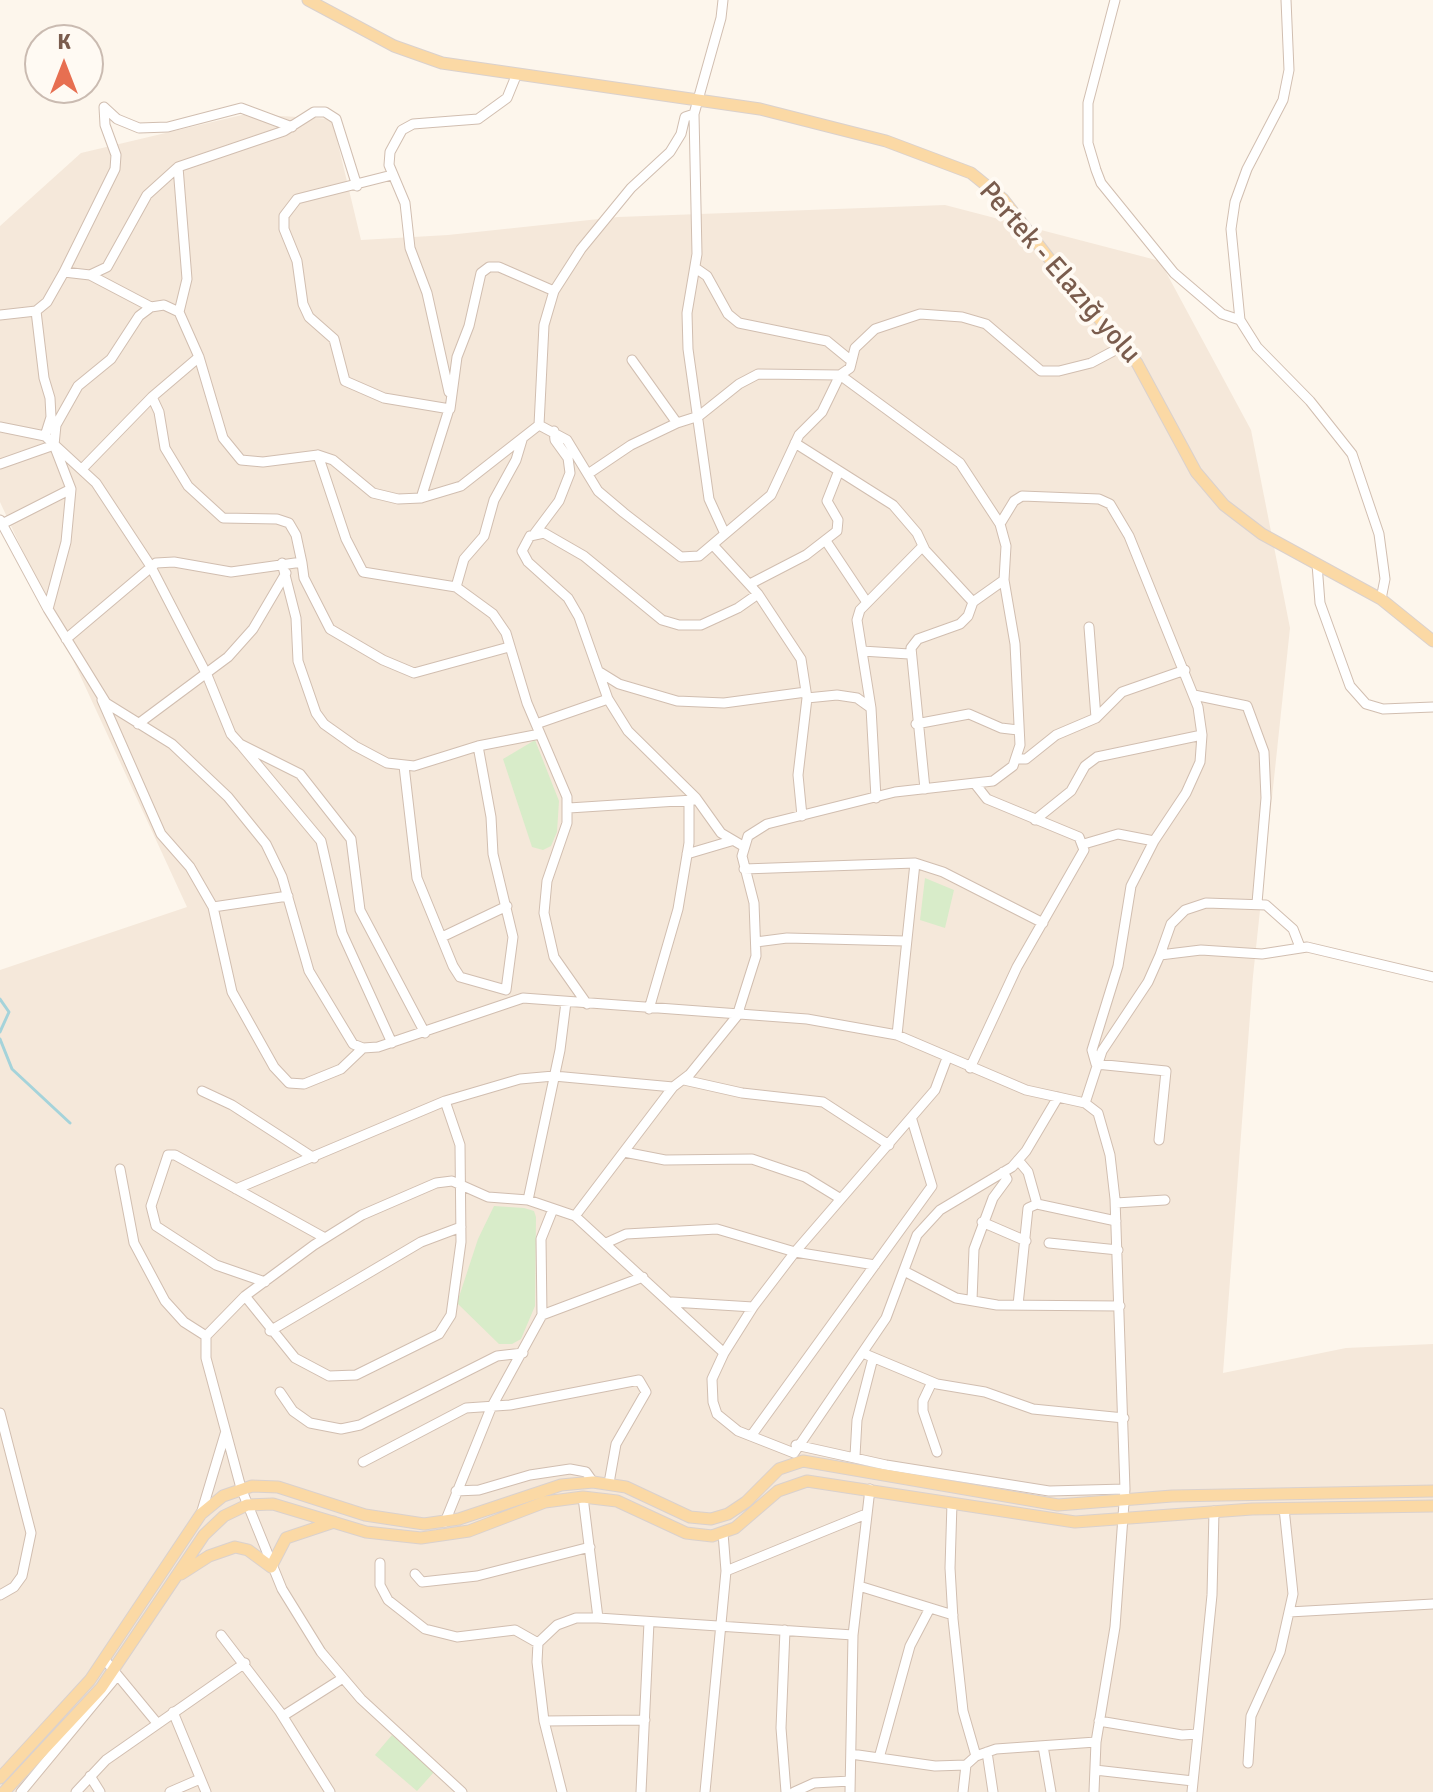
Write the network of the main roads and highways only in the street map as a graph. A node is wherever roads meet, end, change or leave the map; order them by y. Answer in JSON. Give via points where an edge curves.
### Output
{"nodes":[{"id":1,"x":308,"y":0,"type":"edge"},
{"id":2,"x":1433,"y":641,"type":"edge"},
{"id":3,"x":1433,"y":1491,"type":"edge"},
{"id":4,"x":1433,"y":1506,"type":"edge"},
{"id":5,"x":337,"y":1521,"type":"junction"},
{"id":6,"x":177,"y":1577,"type":"junction"},
{"id":7,"x":0,"y":1778,"type":"edge"},
{"id":8,"x":4,"y":1792,"type":"edge"}],
"edges":[{"from":1,"to":2,"type":"main road","name":"Pertek - Elazığ yolu","via":[[418,56],[516,76],[700,98],[848,130],[971,173],[1003,199],[1148,378],[1209,490],[1244,522],[1381,599]]},
{"from":3,"to":7,"type":"main road","via":[[1125,1494],[1078,1505],[1040,1503],[795,1453],[737,1508],[711,1519],[690,1517],[609,1483],[561,1485],[445,1522],[405,1523],[278,1487],[241,1488],[201,1514],[105,1660]]},
{"from":4,"to":5,"type":"main road","via":[[1057,1521],[820,1481],[798,1482],[778,1491],[747,1520],[723,1533],[686,1533],[631,1506],[583,1497],[545,1502],[469,1531],[436,1537],[382,1535]]},
{"from":5,"to":6,"type":"main road","via":[[286,1538],[271,1567],[235,1547]]},
{"from":5,"to":6,"type":"main road","via":[[273,1504],[247,1505],[214,1524]]},
{"from":6,"to":8,"type":"main road","via":[[115,1673]]}]}
